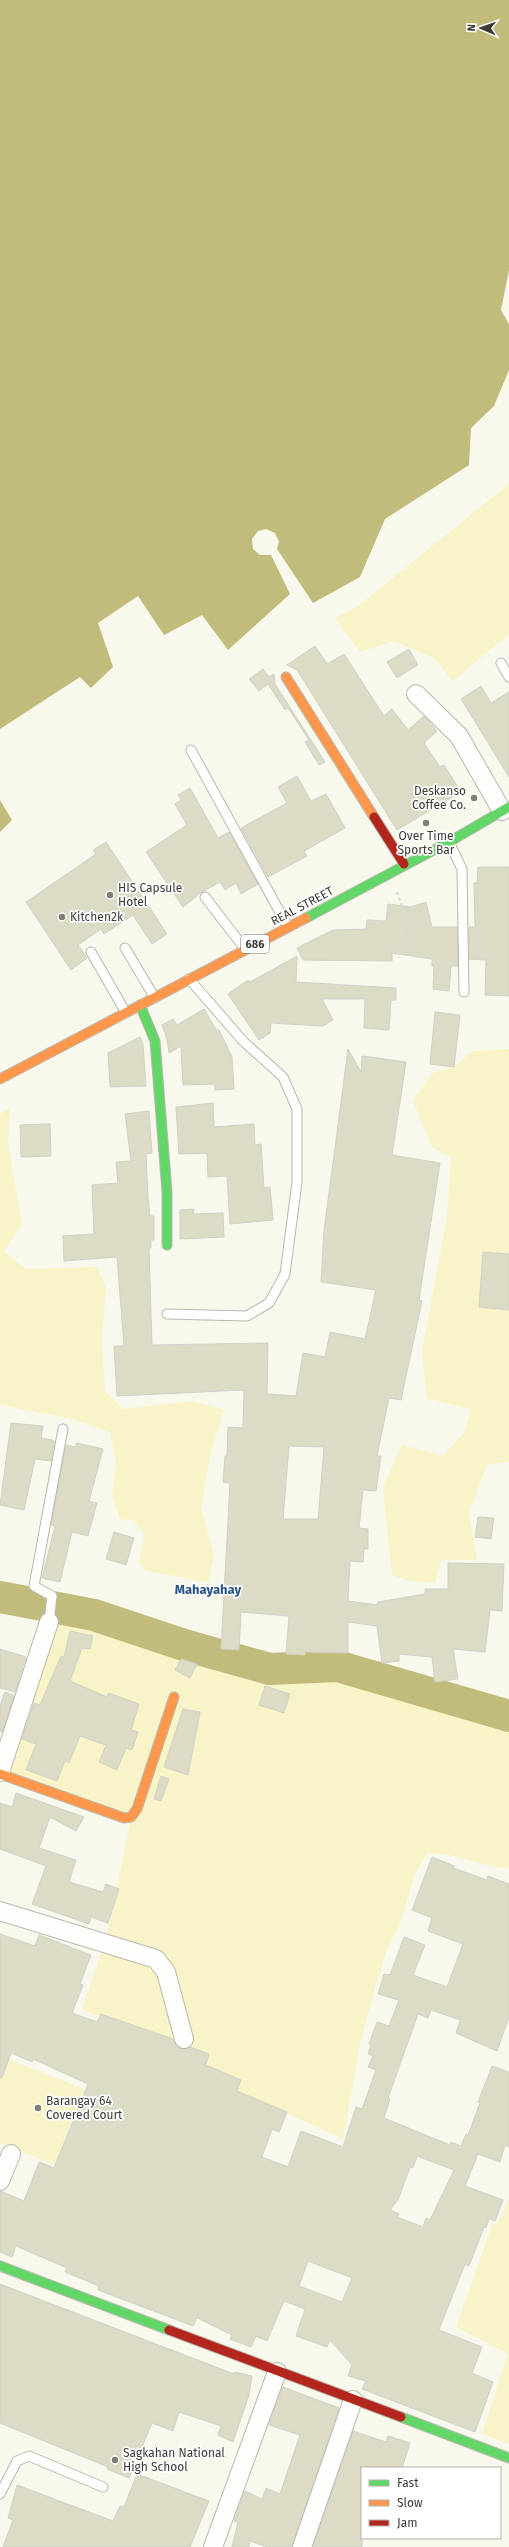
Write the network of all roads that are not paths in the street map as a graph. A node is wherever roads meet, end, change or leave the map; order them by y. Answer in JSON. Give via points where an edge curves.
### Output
{"nodes":[{"id":1,"x":501,"y":663,"type":"dead end"},
{"id":2,"x":286,"y":677,"type":"dead end"},
{"id":3,"x":509,"y":677,"type":"edge"},
{"id":4,"x":416,"y":694,"type":"dead end"},
{"id":5,"x":191,"y":750,"type":"dead end"},
{"id":6,"x":506,"y":809,"type":"edge"},
{"id":7,"x":449,"y":842,"type":"junction"},
{"id":8,"x":404,"y":864,"type":"junction"},
{"id":9,"x":205,"y":897,"type":"dead end"},
{"id":10,"x":288,"y":927,"type":"junction"},
{"id":11,"x":125,"y":948,"type":"dead end"},
{"id":12,"x":245,"y":949,"type":"junction"},
{"id":13,"x":91,"y":952,"type":"dead end"},
{"id":14,"x":188,"y":978,"type":"junction"},
{"id":15,"x":464,"y":992,"type":"dead end"},
{"id":16,"x":155,"y":998,"type":"junction"},
{"id":17,"x":140,"y":1005,"type":"junction"},
{"id":18,"x":126,"y":1013,"type":"junction"},
{"id":19,"x":0,"y":1079,"type":"edge"},
{"id":20,"x":167,"y":1245,"type":"dead end"},
{"id":21,"x":167,"y":1314,"type":"dead end"},
{"id":22,"x":64,"y":1429,"type":"dead end"},
{"id":23,"x":49,"y":1622,"type":"joint"},
{"id":24,"x":174,"y":1697,"type":"dead end"},
{"id":25,"x":0,"y":1773,"type":"edge"},
{"id":26,"x":0,"y":1911,"type":"edge"},
{"id":27,"x":184,"y":2039,"type":"dead end"},
{"id":28,"x":11,"y":2154,"type":"dead end"},
{"id":29,"x":0,"y":2181,"type":"edge"},
{"id":30,"x":0,"y":2266,"type":"edge"},
{"id":31,"x":277,"y":2372,"type":"junction"},
{"id":32,"x":353,"y":2400,"type":"junction"},
{"id":33,"x":509,"y":2458,"type":"edge"},
{"id":34,"x":103,"y":2487,"type":"dead end"},
{"id":35,"x":0,"y":2494,"type":"edge"},
{"id":36,"x":213,"y":2547,"type":"edge"},
{"id":37,"x":302,"y":2547,"type":"edge"}],
"edges":[{"from":1,"to":3,"type":"lane"},
{"from":2,"to":8,"type":"street"},
{"from":4,"to":6,"type":"street","via":[[459,736]]},
{"from":5,"to":10,"type":"lane"},
{"from":6,"to":7,"type":"street","name":"REAL STREET","number":"686"},
{"from":7,"to":8,"type":"street","name":"REAL STREET","number":"686"},
{"from":7,"to":15,"type":"lane","via":[[462,869]]},
{"from":8,"to":10,"type":"street","name":"REAL STREET","number":"686"},
{"from":9,"to":12,"type":"lane"},
{"from":10,"to":12,"type":"street","name":"REAL STREET","number":"686"},
{"from":11,"to":16,"type":"lane"},
{"from":12,"to":14,"type":"street","name":"REAL STREET","number":"686"},
{"from":13,"to":18,"type":"lane"},
{"from":14,"to":16,"type":"street","name":"REAL STREET","number":"686"},
{"from":14,"to":21,"type":"lane","via":[[244,1042],[283,1076],[297,1109],[297,1182],[285,1274],[269,1303],[247,1316]]},
{"from":16,"to":17,"type":"street","name":"REAL STREET","number":"686"},
{"from":17,"to":18,"type":"street","name":"REAL STREET","number":"686"},
{"from":17,"to":20,"type":"street","via":[[155,1042],[167,1192]]},
{"from":18,"to":19,"type":"street","name":"REAL STREET","number":"686"},
{"from":22,"to":23,"type":"lane","via":[[34,1586],[52,1596]]},
{"from":23,"to":25,"type":"street"},
{"from":24,"to":25,"type":"street","via":[[137,1809],[131,1817],[124,1818]]},
{"from":26,"to":27,"type":"street","via":[[156,1959],[166,1972]]},
{"from":28,"to":29,"type":"street"},
{"from":30,"to":31,"type":"street"},
{"from":31,"to":32,"type":"street"},
{"from":31,"to":36,"type":"street"},
{"from":32,"to":33,"type":"street"},
{"from":32,"to":37,"type":"street"},
{"from":34,"to":35,"type":"lane","via":[[29,2456],[17,2461]]}]}
